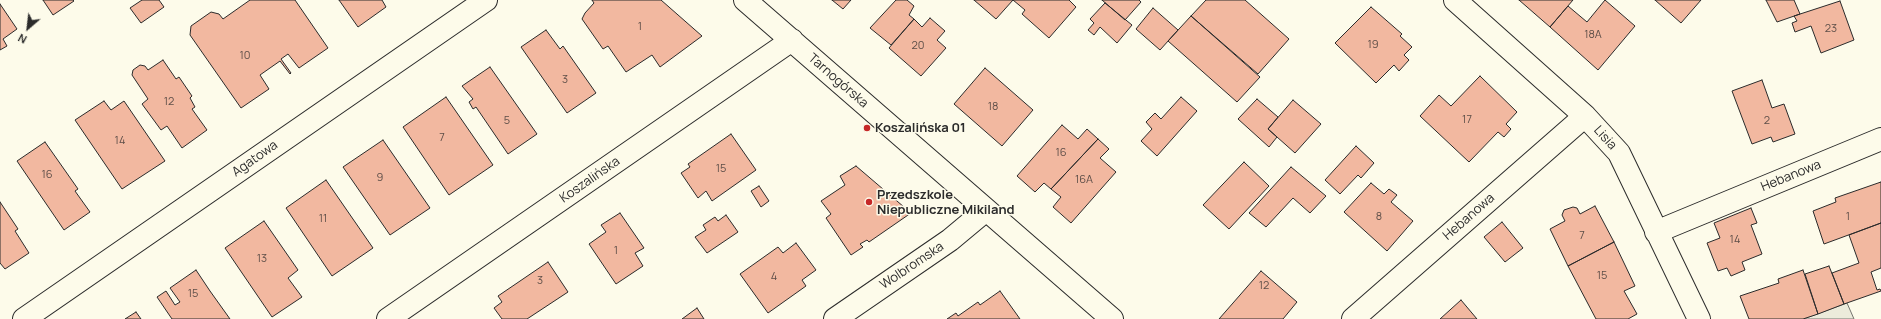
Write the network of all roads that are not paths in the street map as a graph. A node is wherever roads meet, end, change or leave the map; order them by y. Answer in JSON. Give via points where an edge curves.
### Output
{"nodes":[{"id":1,"x":486,"y":0,"type":"edge"},
{"id":2,"x":745,"y":0,"type":"edge"},
{"id":3,"x":1455,"y":0,"type":"edge"},
{"id":4,"x":792,"y":40,"type":"junction"},
{"id":5,"x":1585,"y":116,"type":"junction"},
{"id":6,"x":1881,"y":139,"type":"edge"},
{"id":7,"x":986,"y":210,"type":"junction"},
{"id":8,"x":1656,"y":232,"type":"junction"},
{"id":9,"x":24,"y":319,"type":"edge"},
{"id":10,"x":388,"y":319,"type":"edge"},
{"id":11,"x":835,"y":319,"type":"edge"},
{"id":12,"x":1112,"y":319,"type":"edge"},
{"id":13,"x":1353,"y":319,"type":"edge"},
{"id":14,"x":1699,"y":319,"type":"edge"}],
"edges":[{"from":1,"to":9,"type":"street","name":"Agatowa"},
{"from":2,"to":4,"type":"street","name":"Tarnogórska"},
{"from":3,"to":5,"type":"street","name":"Lisia"},
{"from":4,"to":7,"type":"street","name":"Tarnogórska"},
{"from":4,"to":10,"type":"street","name":"Koszalińska"},
{"from":5,"to":8,"type":"street","name":"Lisia","via":[[1619,154]]},
{"from":5,"to":13,"type":"street","name":"Hebanowa"},
{"from":6,"to":8,"type":"street","name":"Hebanowa"},
{"from":7,"to":11,"type":"street","name":"Wolbromska","via":[[950,240]]},
{"from":7,"to":12,"type":"street","name":"Tarnogórska"},
{"from":8,"to":14,"type":"street","name":"Lisia"}]}
